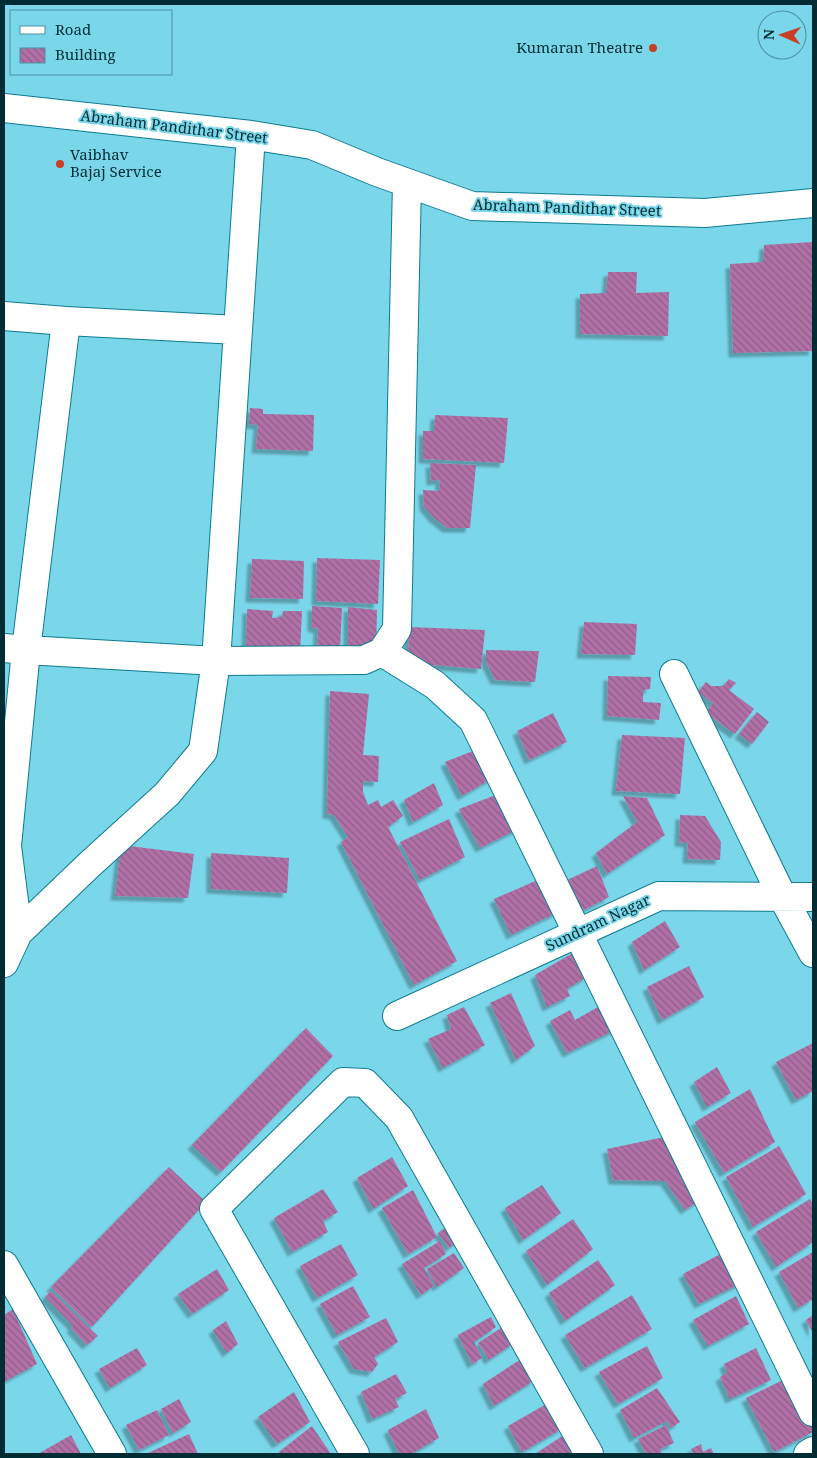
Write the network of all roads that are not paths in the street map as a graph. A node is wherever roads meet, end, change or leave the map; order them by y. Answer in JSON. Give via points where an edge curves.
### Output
{"nodes":[{"id":1,"x":4,"y":108,"type":"edge"},
{"id":2,"x":251,"y":135,"type":"junction"},
{"id":3,"x":407,"y":183,"type":"junction"},
{"id":4,"x":813,"y":203,"type":"edge"},
{"id":5,"x":4,"y":316,"type":"edge"},
{"id":6,"x":66,"y":321,"type":"junction"},
{"id":7,"x":238,"y":330,"type":"junction"},
{"id":8,"x":15,"y":649,"type":"edge"},
{"id":9,"x":382,"y":652,"type":"junction"},
{"id":10,"x":216,"y":661,"type":"junction"},
{"id":11,"x":674,"y":674,"type":"dead end"},
{"id":12,"x":782,"y":896,"type":"junction"},
{"id":13,"x":813,"y":897,"type":"edge"},
{"id":14,"x":18,"y":933,"type":"junction"},
{"id":15,"x":578,"y":933,"type":"junction"},
{"id":16,"x":813,"y":953,"type":"edge"},
{"id":17,"x":4,"y":963,"type":"edge"},
{"id":18,"x":397,"y":1016,"type":"dead end"},
{"id":19,"x":4,"y":1264,"type":"edge"},
{"id":20,"x":813,"y":1412,"type":"edge"},
{"id":21,"x":813,"y":1451,"type":"edge"},
{"id":22,"x":112,"y":1454,"type":"edge"},
{"id":23,"x":355,"y":1454,"type":"edge"},
{"id":24,"x":589,"y":1454,"type":"edge"},
{"id":25,"x":808,"y":1454,"type":"edge"}],
"edges":[{"from":1,"to":2,"type":"street","name":"Abraham Pandithar Street"},
{"from":2,"to":3,"type":"street","name":"Abraham Pandithar Street","via":[[312,145]]},
{"from":2,"to":7,"type":"street"},
{"from":3,"to":4,"type":"street","name":"Abraham Pandithar Street","via":[[472,206],[705,213]]},
{"from":3,"to":9,"type":"street","via":[[397,629]]},
{"from":5,"to":6,"type":"street"},
{"from":6,"to":7,"type":"street"},
{"from":6,"to":8,"type":"street"},
{"from":7,"to":10,"type":"street"},
{"from":8,"to":10,"type":"street"},
{"from":8,"to":14,"type":"street","via":[[7,846]]},
{"from":9,"to":10,"type":"street","via":[[364,660]]},
{"from":9,"to":15,"type":"street","via":[[435,685],[473,720]]},
{"from":10,"to":14,"type":"street","via":[[203,752],[167,794]]},
{"from":11,"to":12,"type":"street"},
{"from":12,"to":13,"type":"street","name":"Sundram Nagar"},
{"from":12,"to":15,"type":"street","name":"Sundram Nagar","via":[[659,896]]},
{"from":12,"to":16,"type":"street"},
{"from":14,"to":17,"type":"street"},
{"from":15,"to":18,"type":"street","name":"Sundram Nagar"},
{"from":15,"to":20,"type":"street"},
{"from":19,"to":22,"type":"street"},
{"from":21,"to":25,"type":"street"},
{"from":23,"to":24,"type":"street","via":[[214,1210],[342,1082],[365,1083],[399,1118]]}]}
